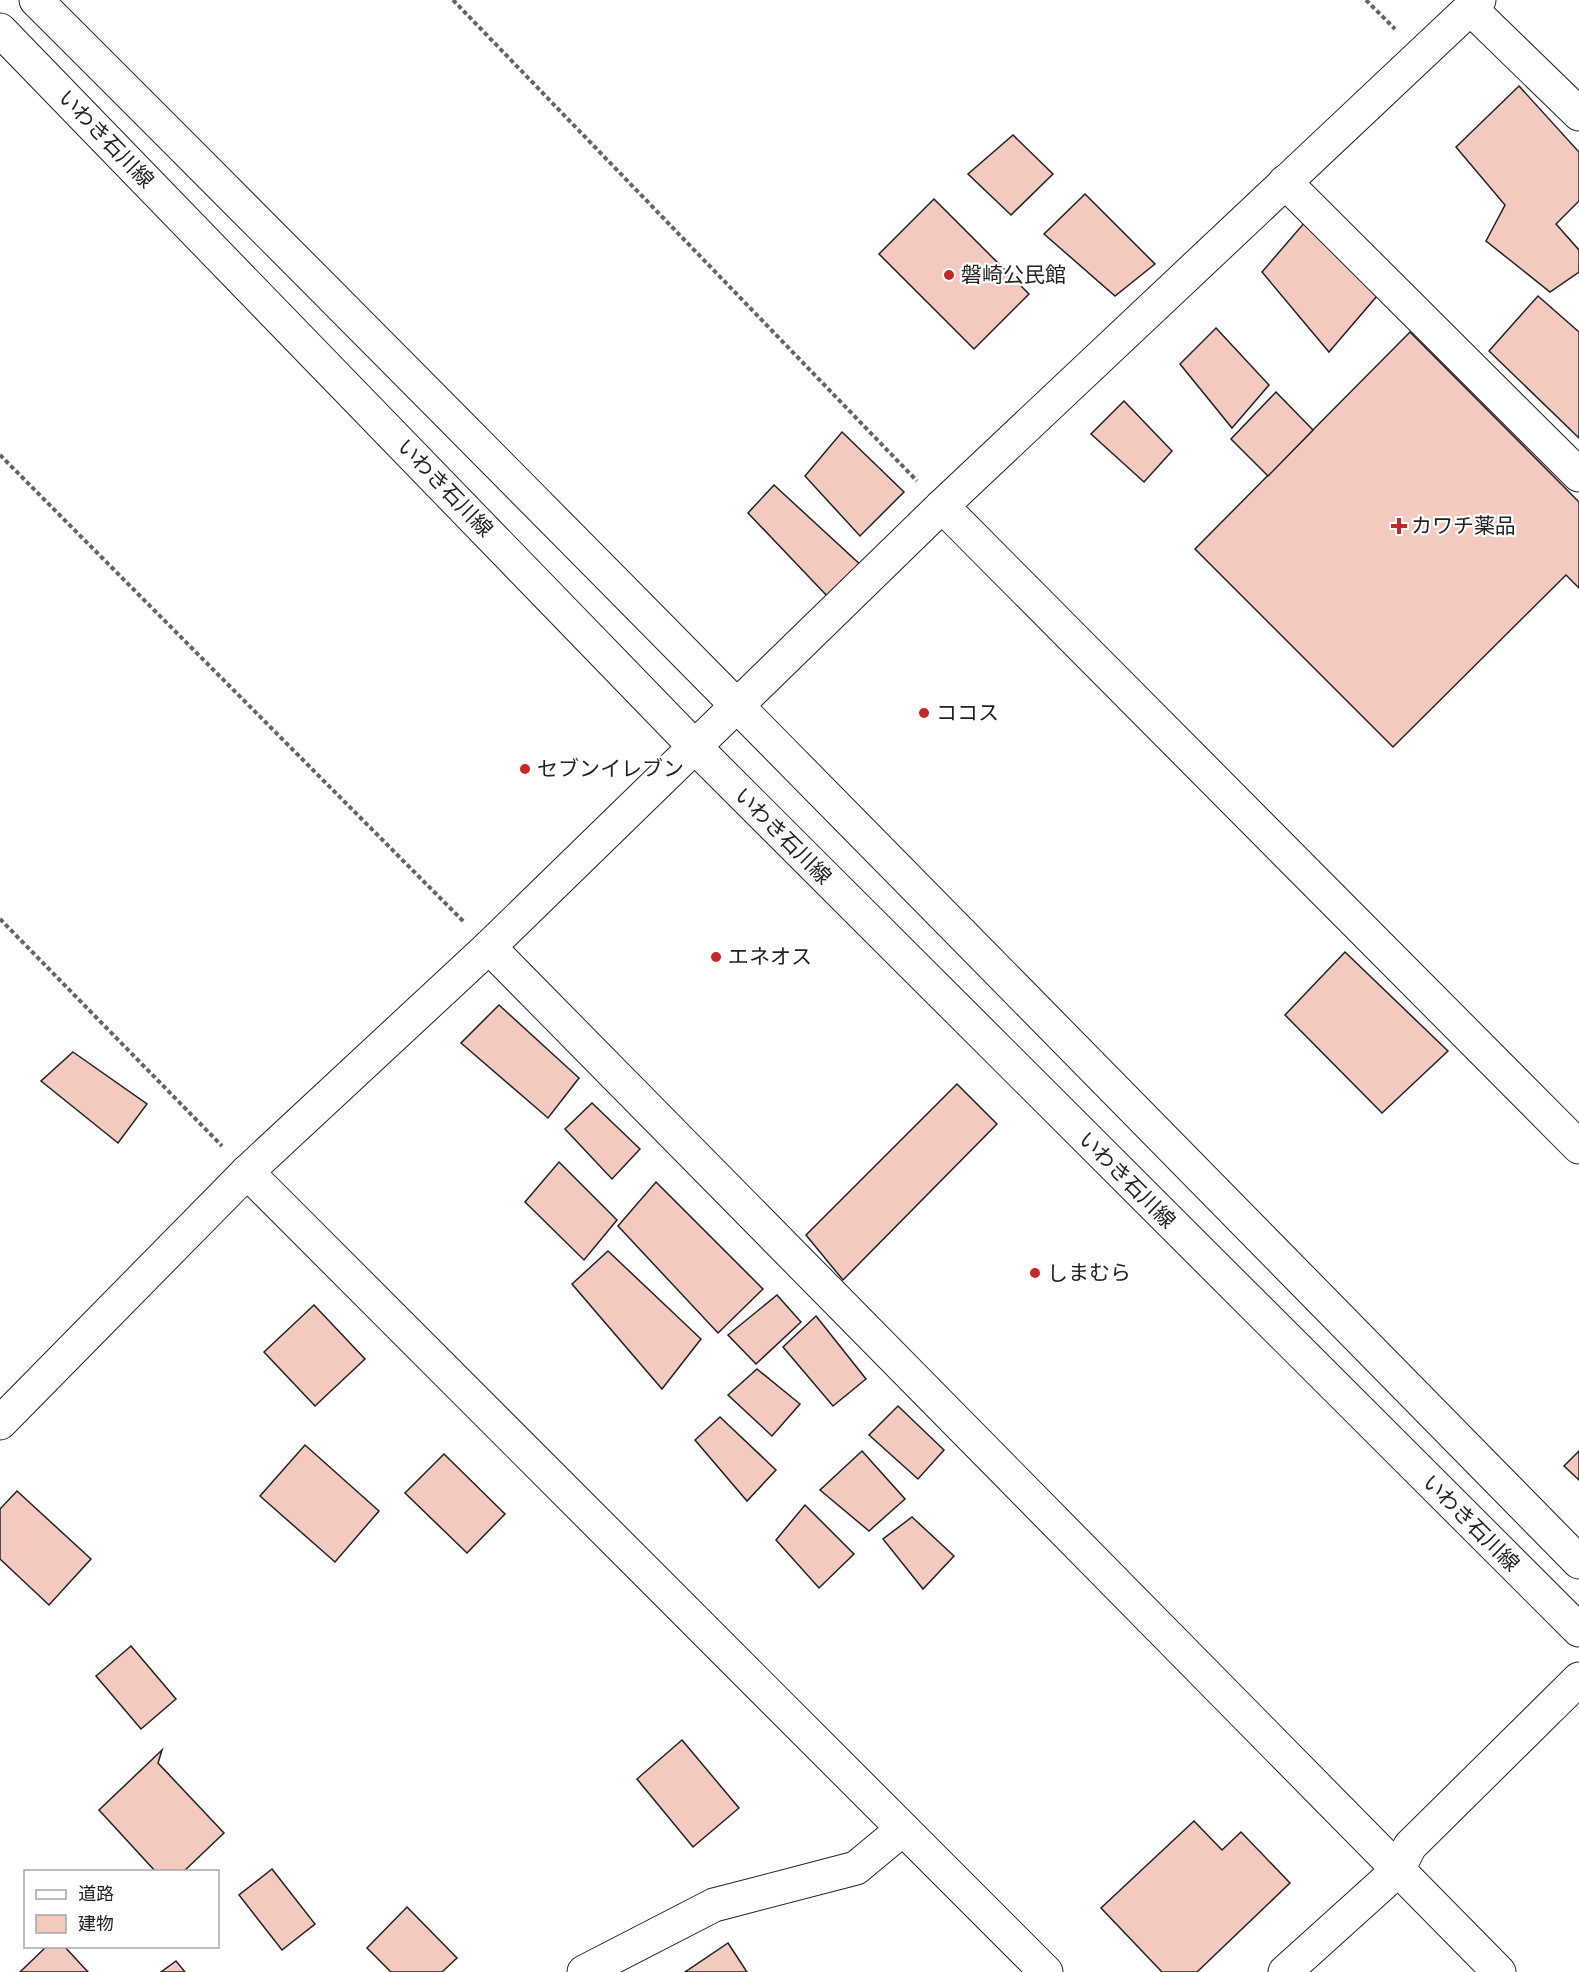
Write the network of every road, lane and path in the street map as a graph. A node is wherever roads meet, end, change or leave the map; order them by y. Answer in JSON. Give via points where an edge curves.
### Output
{"nodes":[{"id":1,"x":36,"y":0,"type":"edge"},
{"id":2,"x":453,"y":0,"type":"edge"},
{"id":3,"x":1366,"y":0,"type":"edge"},
{"id":4,"x":1474,"y":4,"type":"edge"},
{"id":5,"x":0,"y":30,"type":"edge"},
{"id":6,"x":1421,"y":55,"type":"junction"},
{"id":7,"x":1579,"y":114,"type":"edge"},
{"id":8,"x":1285,"y":182,"type":"junction"},
{"id":9,"x":0,"y":455,"type":"edge"},
{"id":10,"x":1579,"y":475,"type":"edge"},
{"id":11,"x":942,"y":506,"type":"junction"},
{"id":12,"x":737,"y":705,"type":"junction"},
{"id":13,"x":695,"y":747,"type":"junction"},
{"id":14,"x":0,"y":920,"type":"edge"},
{"id":15,"x":489,"y":947,"type":"junction"},
{"id":16,"x":1579,"y":1147,"type":"edge"},
{"id":17,"x":248,"y":1172,"type":"junction"},
{"id":18,"x":0,"y":1423,"type":"edge"},
{"id":19,"x":1579,"y":1562,"type":"edge"},
{"id":20,"x":1579,"y":1630,"type":"edge"},
{"id":21,"x":1579,"y":1679,"type":"edge"},
{"id":22,"x":903,"y":1829,"type":"junction"},
{"id":23,"x":1398,"y":1870,"type":"junction"},
{"id":24,"x":584,"y":1972,"type":"edge"},
{"id":25,"x":1046,"y":1972,"type":"edge"},
{"id":26,"x":1285,"y":1972,"type":"edge"},
{"id":27,"x":1499,"y":1972,"type":"edge"}],
"edges":[{"from":1,"to":12,"type":"street"},
{"from":2,"to":11,"type":"path"},
{"from":3,"to":6,"type":"path"},
{"from":4,"to":6,"type":"street"},
{"from":4,"to":7,"type":"street"},
{"from":5,"to":13,"type":"street","name":"いわき石川線"},
{"from":6,"to":8,"type":"street"},
{"from":8,"to":10,"type":"street"},
{"from":8,"to":11,"type":"street"},
{"from":9,"to":15,"type":"path"},
{"from":11,"to":12,"type":"street"},
{"from":11,"to":16,"type":"street"},
{"from":12,"to":13,"type":"street"},
{"from":12,"to":19,"type":"street"},
{"from":13,"to":15,"type":"street"},
{"from":13,"to":20,"type":"street","name":"いわき石川線"},
{"from":14,"to":17,"type":"path"},
{"from":15,"to":17,"type":"street"},
{"from":15,"to":23,"type":"street"},
{"from":17,"to":18,"type":"street"},
{"from":17,"to":22,"type":"street"},
{"from":21,"to":23,"type":"street","via":[[1410,1846]]},
{"from":22,"to":24,"type":"street","via":[[856,1868],[714,1905]]},
{"from":22,"to":25,"type":"street"},
{"from":23,"to":26,"type":"street"},
{"from":23,"to":27,"type":"street"}]}
